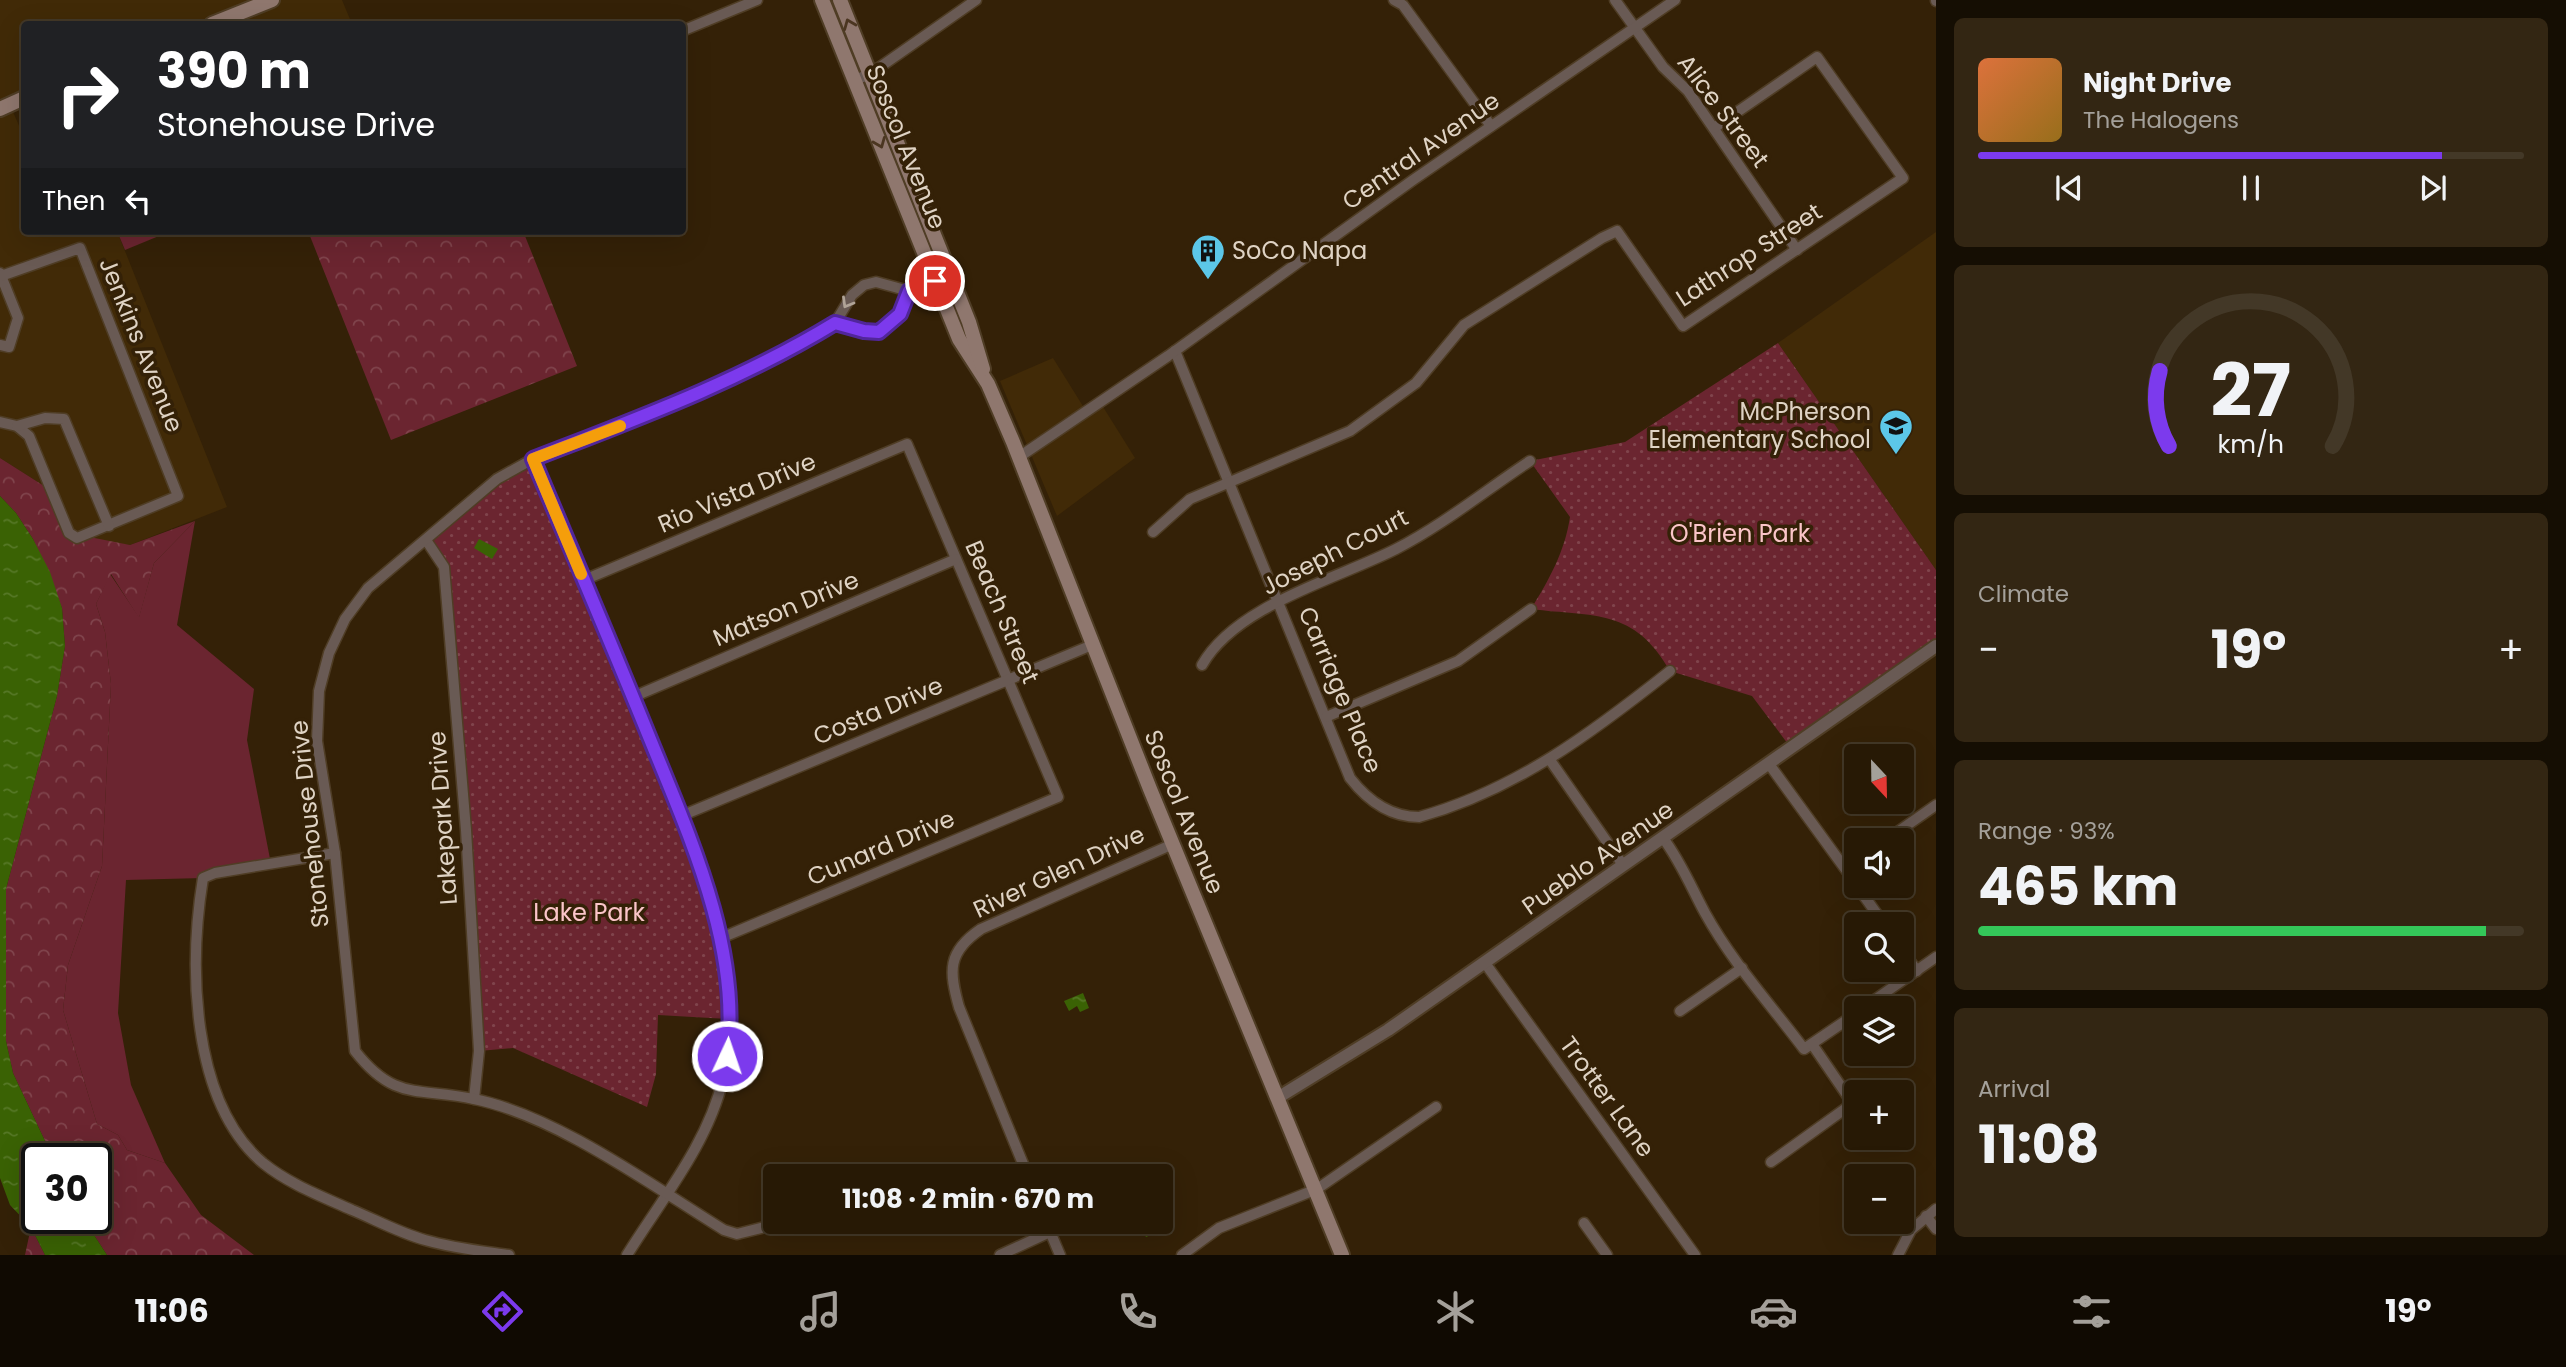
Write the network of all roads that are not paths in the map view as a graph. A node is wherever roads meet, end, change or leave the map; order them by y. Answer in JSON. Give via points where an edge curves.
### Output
{"nodes":[{"id":1,"x":272,"y":0,"type":"edge"},
{"id":2,"x":757,"y":0,"type":"edge"},
{"id":3,"x":822,"y":0,"type":"edge"},
{"id":4,"x":840,"y":0,"type":"edge"},
{"id":5,"x":976,"y":0,"type":"edge"},
{"id":6,"x":1615,"y":0,"type":"edge"},
{"id":7,"x":1675,"y":0,"type":"edge"},
{"id":8,"x":1403,"y":2,"type":"edge"},
{"id":9,"x":230,"y":21,"type":"edge"},
{"id":10,"x":1634,"y":28,"type":"junction"},
{"id":11,"x":686,"y":29,"type":"edge"},
{"id":12,"x":870,"y":74,"type":"junction"},
{"id":13,"x":855,"y":80,"type":"junction"},
{"id":14,"x":21,"y":99,"type":"edge"},
{"id":15,"x":0,"y":109,"type":"edge"},
{"id":16,"x":1492,"y":126,"type":"junction"},
{"id":17,"x":1714,"y":128,"type":"junction"},
{"id":18,"x":1797,"y":250,"type":"junction"},
{"id":19,"x":1,"y":275,"type":"edge"},
{"id":20,"x":951,"y":276,"type":"junction"},
{"id":21,"x":935,"y":281,"type":"junction"},
{"id":22,"x":909,"y":291,"type":"junction"},
{"id":23,"x":835,"y":323,"type":"junction"},
{"id":24,"x":5,"y":346,"type":"edge"},
{"id":25,"x":1175,"y":351,"type":"junction"},
{"id":26,"x":988,"y":384,"type":"junction"},
{"id":27,"x":0,"y":422,"type":"edge"},
{"id":28,"x":17,"y":426,"type":"junction"},
{"id":29,"x":908,"y":444,"type":"joint"},
{"id":30,"x":1019,"y":457,"type":"junction"},
{"id":31,"x":533,"y":459,"type":"junction"},
{"id":32,"x":1530,"y":461,"type":"dead end"},
{"id":33,"x":1229,"y":480,"type":"junction"},
{"id":34,"x":109,"y":526,"type":"junction"},
{"id":35,"x":1153,"y":532,"type":"dead end"},
{"id":36,"x":426,"y":540,"type":"junction"},
{"id":37,"x":956,"y":559,"type":"junction"},
{"id":38,"x":584,"y":580,"type":"junction"},
{"id":39,"x":1280,"y":600,"type":"junction"},
{"id":40,"x":1531,"y":609,"type":"dead end"},
{"id":41,"x":1092,"y":645,"type":"junction"},
{"id":42,"x":1936,"y":646,"type":"edge"},
{"id":43,"x":1202,"y":665,"type":"dead end"},
{"id":44,"x":1670,"y":671,"type":"dead end"},
{"id":45,"x":1008,"y":680,"type":"junction"},
{"id":46,"x":633,"y":697,"type":"junction"},
{"id":47,"x":1326,"y":716,"type":"junction"},
{"id":48,"x":1550,"y":760,"type":"junction"},
{"id":49,"x":1769,"y":764,"type":"junction"},
{"id":50,"x":1058,"y":797,"type":"joint"},
{"id":51,"x":1936,"y":805,"type":"edge"},
{"id":52,"x":681,"y":817,"type":"junction"},
{"id":53,"x":1903,"y":828,"type":"edge"},
{"id":54,"x":1663,"y":838,"type":"junction"},
{"id":55,"x":1173,"y":844,"type":"junction"},
{"id":56,"x":335,"y":853,"type":"junction"},
{"id":57,"x":1623,"y":865,"type":"junction"},
{"id":58,"x":1844,"y":867,"type":"edge"},
{"id":59,"x":721,"y":938,"type":"junction"},
{"id":60,"x":1936,"y":957,"type":"edge"},
{"id":61,"x":1485,"y":963,"type":"junction"},
{"id":62,"x":1914,"y":967,"type":"edge"},
{"id":63,"x":1742,"y":968,"type":"junction"},
{"id":64,"x":1917,"y":971,"type":"junction"},
{"id":65,"x":1881,"y":996,"type":"edge"},
{"id":66,"x":1680,"y":1011,"type":"dead end"},
{"id":67,"x":1844,"y":1022,"type":"edge"},
{"id":68,"x":1808,"y":1047,"type":"junction"},
{"id":69,"x":1279,"y":1097,"type":"junction"},
{"id":70,"x":474,"y":1099,"type":"junction"},
{"id":71,"x":1436,"y":1107,"type":"dead end"},
{"id":72,"x":1771,"y":1162,"type":"dead end"},
{"id":73,"x":1023,"y":1164,"type":"edge"},
{"id":74,"x":1317,"y":1189,"type":"junction"},
{"id":75,"x":665,"y":1194,"type":"junction"},
{"id":76,"x":1936,"y":1209,"type":"edge"},
{"id":77,"x":1926,"y":1216,"type":"junction"},
{"id":78,"x":1584,"y":1223,"type":"dead end"},
{"id":79,"x":763,"y":1228,"type":"edge"},
{"id":80,"x":1936,"y":1229,"type":"edge"},
{"id":81,"x":1046,"y":1234,"type":"edge"},
{"id":82,"x":1051,"y":1234,"type":"edge"},
{"id":83,"x":509,"y":1255,"type":"edge"},
{"id":84,"x":627,"y":1255,"type":"edge"},
{"id":85,"x":1000,"y":1255,"type":"edge"},
{"id":86,"x":1060,"y":1255,"type":"edge"},
{"id":87,"x":1182,"y":1255,"type":"edge"},
{"id":88,"x":1342,"y":1255,"type":"edge"},
{"id":89,"x":1607,"y":1255,"type":"edge"},
{"id":90,"x":1695,"y":1255,"type":"edge"},
{"id":91,"x":1898,"y":1255,"type":"edge"}],
"edges":[{"from":1,"to":9,"type":"main road"},
{"from":2,"to":11,"type":"street"},
{"from":3,"to":13,"type":"main road","name":"Soscol Avenue"},
{"from":12,"to":4,"type":"main road","name":"Soscol Avenue","one_way":true},
{"from":5,"to":12,"type":"street"},
{"from":6,"to":10,"type":"street","name":"Alice Street"},
{"from":7,"to":10,"type":"street","name":"Central Avenue"},
{"from":8,"to":16,"type":"street"},
{"from":10,"to":16,"type":"street","name":"Central Avenue"},
{"from":10,"to":17,"type":"street","name":"Alice Street"},
{"from":12,"to":13,"type":"street"},
{"from":12,"to":20,"type":"main road","name":"Soscol Avenue"},
{"from":13,"to":21,"type":"main road","name":"Soscol Avenue","one_way":true},
{"from":14,"to":15,"type":"main road"},
{"from":16,"to":25,"type":"street","name":"Central Avenue"},
{"from":17,"to":18,"type":"street","name":"Alice Street"},
{"from":17,"to":18,"type":"street","name":"Lathrop Street","via":[[1817,57],[1903,178]]},
{"from":18,"to":33,"type":"street","name":"Lathrop Street","via":[[1683,326],[1617,232],[1609,234],[1464,326],[1416,383],[1350,430]]},
{"from":19,"to":24,"type":"street","via":[[18,318]]},
{"from":19,"to":34,"type":"street","name":"Jenkins Avenue","via":[[80,247],[178,496]]},
{"from":20,"to":21,"type":"street"},
{"from":20,"to":26,"type":"main road","name":"Soscol Avenue","via":[[974,332]]},
{"from":21,"to":22,"type":"street"},
{"from":21,"to":26,"type":"main road","name":"Soscol Avenue","via":[[959,339]]},
{"from":22,"to":23,"type":"street","name":"Stonehouse Drive","one_way":true,"via":[[876,282],[864,285]]},
{"from":22,"to":23,"type":"street","via":[[900,314],[879,332]]},
{"from":23,"to":31,"type":"street","name":"Stonehouse Drive","via":[[738,376]]},
{"from":25,"to":30,"type":"street","name":"Central Avenue"},
{"from":25,"to":33,"type":"street","name":"Carriage Place"},
{"from":26,"to":30,"type":"main road","name":"Soscol Avenue"},
{"from":27,"to":28,"type":"street"},
{"from":28,"to":34,"type":"street","via":[[45,418],[64,419]]},
{"from":28,"to":34,"type":"street","via":[[29,436],[69,533],[84,537]]},
{"from":29,"to":37,"type":"street","name":"Beach Street"},
{"from":29,"to":38,"type":"street","name":"Rio Vista Drive"},
{"from":30,"to":41,"type":"main road","name":"Soscol Avenue"},
{"from":31,"to":36,"type":"street","name":"Stonehouse Drive","via":[[497,479]]},
{"from":31,"to":38,"type":"street"},
{"from":32,"to":39,"type":"street","name":"Joseph Court","via":[[1397,548]]},
{"from":33,"to":35,"type":"street","via":[[1190,499]]},
{"from":33,"to":39,"type":"street","name":"Carriage Place"},
{"from":36,"to":56,"type":"street","name":"Stonehouse Drive","via":[[368,588],[345,619],[329,653],[319,691],[317,741]]},
{"from":36,"to":70,"type":"street","name":"Lakepark Drive","via":[[444,568],[479,1051]]},
{"from":37,"to":45,"type":"street","name":"Beach Street"},
{"from":37,"to":46,"type":"street","name":"Matson Drive"},
{"from":38,"to":46,"type":"street"},
{"from":39,"to":43,"type":"street","name":"Joseph Court","via":[[1213,647]]},
{"from":39,"to":47,"type":"street","name":"Carriage Place"},
{"from":40,"to":47,"type":"street","via":[[1458,661]]},
{"from":41,"to":45,"type":"street","name":"Costa Drive"},
{"from":41,"to":55,"type":"main road","name":"Soscol Avenue"},
{"from":42,"to":49,"type":"street","name":"Pueblo Avenue"},
{"from":44,"to":48,"type":"street","name":"Carriage Place"},
{"from":45,"to":50,"type":"street","name":"Beach Street"},
{"from":45,"to":52,"type":"street","name":"Costa Drive"},
{"from":46,"to":52,"type":"street"},
{"from":47,"to":48,"type":"street","name":"Carriage Place","via":[[1350,778],[1374,802],[1404,817],[1435,812],[1524,776]]},
{"from":48,"to":57,"type":"street"},
{"from":49,"to":54,"type":"street","name":"Pueblo Avenue"},
{"from":49,"to":58,"type":"street"},
{"from":50,"to":59,"type":"street","name":"Cunard Drive"},
{"from":51,"to":53,"type":"street"},
{"from":52,"to":59,"type":"street"},
{"from":54,"to":57,"type":"street","name":"Pueblo Avenue"},
{"from":54,"to":63,"type":"street"},
{"from":55,"to":69,"type":"main road","name":"Soscol Avenue"},
{"from":55,"to":73,"type":"street","name":"River Glen Drive","via":[[981,929],[966,939],[953,958],[952,982],[959,1007]]},
{"from":56,"to":70,"type":"street","name":"Stonehouse Drive","via":[[355,1051],[374,1075],[405,1090]]},
{"from":56,"to":83,"type":"street","via":[[203,878],[195,985],[198,1024],[219,1097],[247,1146],[262,1162],[301,1187],[424,1240]]},
{"from":57,"to":61,"type":"street","name":"Pueblo Avenue"},
{"from":59,"to":75,"type":"street","via":[[730,1033],[723,1079],[707,1127]]},
{"from":60,"to":64,"type":"street"},
{"from":61,"to":69,"type":"street","name":"Pueblo Avenue"},
{"from":61,"to":90,"type":"street","name":"Trotter Lane"},
{"from":62,"to":64,"type":"street"},
{"from":63,"to":66,"type":"street"},
{"from":63,"to":68,"type":"street"},
{"from":64,"to":65,"type":"street"},
{"from":67,"to":68,"type":"street"},
{"from":68,"to":72,"type":"street","via":[[1849,1098],[1849,1106]]},
{"from":69,"to":74,"type":"main road","name":"Soscol Avenue"},
{"from":70,"to":75,"type":"street","name":"Stonehouse Drive","via":[[538,1118]]},
{"from":71,"to":74,"type":"street"},
{"from":74,"to":87,"type":"street","via":[[1219,1228]]},
{"from":74,"to":88,"type":"main road","name":"Soscol Avenue"},
{"from":75,"to":79,"type":"street","name":"Stonehouse Drive","via":[[724,1230],[737,1234]]},
{"from":75,"to":84,"type":"street"},
{"from":76,"to":77,"type":"street"},
{"from":77,"to":80,"type":"street"},
{"from":77,"to":91,"type":"street","via":[[1911,1230]]},
{"from":78,"to":89,"type":"street"},
{"from":81,"to":85,"type":"street"},
{"from":82,"to":86,"type":"street"}]}
